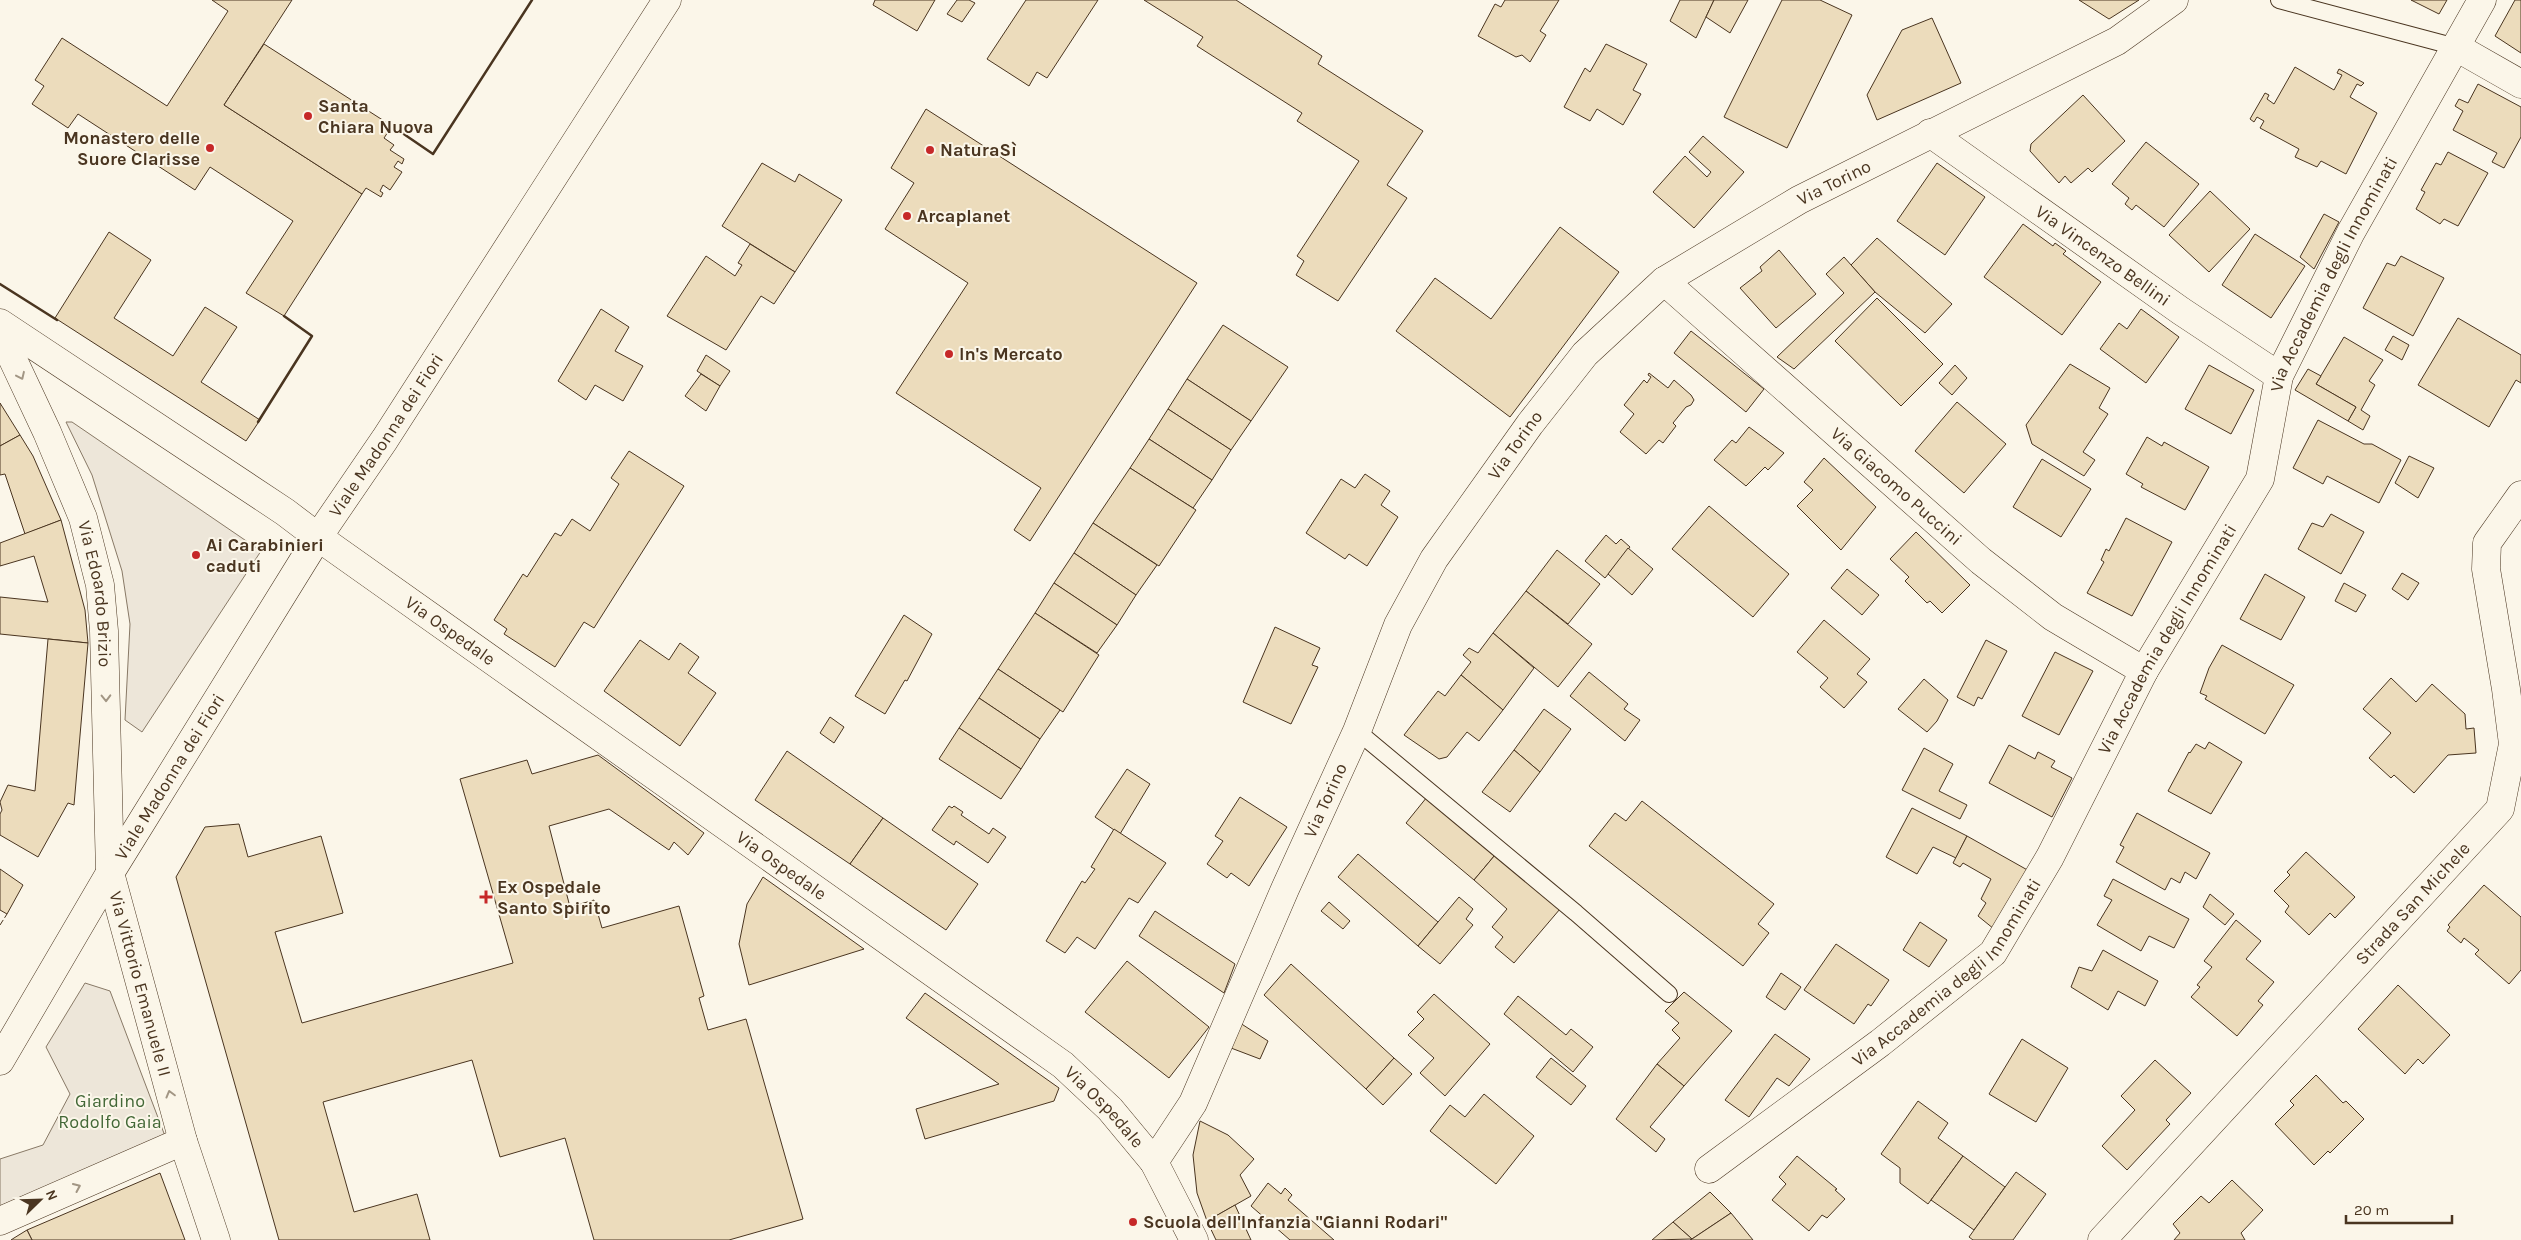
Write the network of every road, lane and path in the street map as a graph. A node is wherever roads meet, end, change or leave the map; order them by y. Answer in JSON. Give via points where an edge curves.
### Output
{"nodes":[{"id":1,"x":667,"y":0,"type":"edge"},
{"id":2,"x":2174,"y":0,"type":"edge"},
{"id":3,"x":2278,"y":0,"type":"edge"},
{"id":4,"x":2482,"y":0,"type":"edge"},
{"id":5,"x":2456,"y":47,"type":"junction"},
{"id":6,"x":2521,"y":84,"type":"edge"},
{"id":7,"x":1930,"y":133,"type":"junction"},
{"id":8,"x":1664,"y":281,"type":"junction"},
{"id":9,"x":0,"y":323,"type":"edge"},
{"id":10,"x":0,"y":332,"type":"edge"},
{"id":11,"x":2279,"y":376,"type":"junction"},
{"id":12,"x":2521,"y":495,"type":"edge"},
{"id":13,"x":318,"y":537,"type":"junction"},
{"id":14,"x":2144,"y":671,"type":"junction"},
{"id":15,"x":1357,"y":731,"type":"junction"},
{"id":16,"x":110,"y":873,"type":"junction"},
{"id":17,"x":1669,"y":994,"type":"dead end"},
{"id":18,"x":0,"y":1061,"type":"edge"},
{"id":19,"x":183,"y":1141,"type":"junction"},
{"id":20,"x":1154,"y":1162,"type":"junction"},
{"id":21,"x":1709,"y":1169,"type":"dead end"},
{"id":22,"x":0,"y":1220,"type":"edge"},
{"id":23,"x":216,"y":1240,"type":"edge"},
{"id":24,"x":1194,"y":1240,"type":"edge"},
{"id":25,"x":2102,"y":1240,"type":"edge"}],
"edges":[{"from":1,"to":13,"type":"street","name":"Viale Madonna dei Fiori","via":[[391,431]]},
{"from":2,"to":7,"type":"street","name":"Via Torino","via":[[2117,41]]},
{"from":3,"to":5,"type":"lane"},
{"from":4,"to":5,"type":"street","name":"Via Accademia degli Innominati"},
{"from":5,"to":6,"type":"street"},
{"from":5,"to":11,"type":"street","name":"Via Accademia degli Innominati","via":[[2351,232]]},
{"from":7,"to":8,"type":"street","name":"Via Torino","via":[[1799,200]]},
{"from":7,"to":11,"type":"street","name":"Via Vincenzo Bellini","via":[[2181,311]]},
{"from":8,"to":14,"type":"street","name":"Via Giacomo Puccini","via":[[1981,561],[2053,617]]},
{"from":8,"to":15,"type":"street","name":"Via Torino","via":[[1585,354],[1530,424],[1434,559],[1398,625]]},
{"from":9,"to":13,"type":"street"},
{"from":10,"to":16,"type":"street","name":"Via Edoardo Brizio","one_way":true,"via":[[83,518],[100,585]]},
{"from":11,"to":14,"type":"street","name":"Via Accademia degli Innominati","via":[[2260,479]]},
{"from":12,"to":25,"type":"street","name":"Strada San Michele","via":[[2487,543],[2486,577],[2513,744],[2500,809]]},
{"from":13,"to":16,"type":"street","name":"Viale Madonna dei Fiori"},
{"from":13,"to":20,"type":"street","name":"Via Ospedale","via":[[1063,1065],[1110,1109]]},
{"from":14,"to":21,"type":"street","name":"Via Accademia degli Innominati","via":[[2050,857],[1992,953],[1880,1043]]},
{"from":15,"to":17,"type":"lane"},
{"from":15,"to":20,"type":"street","name":"Via Torino","via":[[1193,1102]]},
{"from":16,"to":18,"type":"street","name":"Via Vittorio Emanuele II"},
{"from":19,"to":16,"type":"street","name":"Via Vittorio Emanuele II","one_way":true},
{"from":22,"to":19,"type":"street","one_way":true},
{"from":19,"to":23,"type":"street","name":"Via Vittorio Emanuele II"},
{"from":20,"to":24,"type":"street","name":"Via Ospedale"}]}
